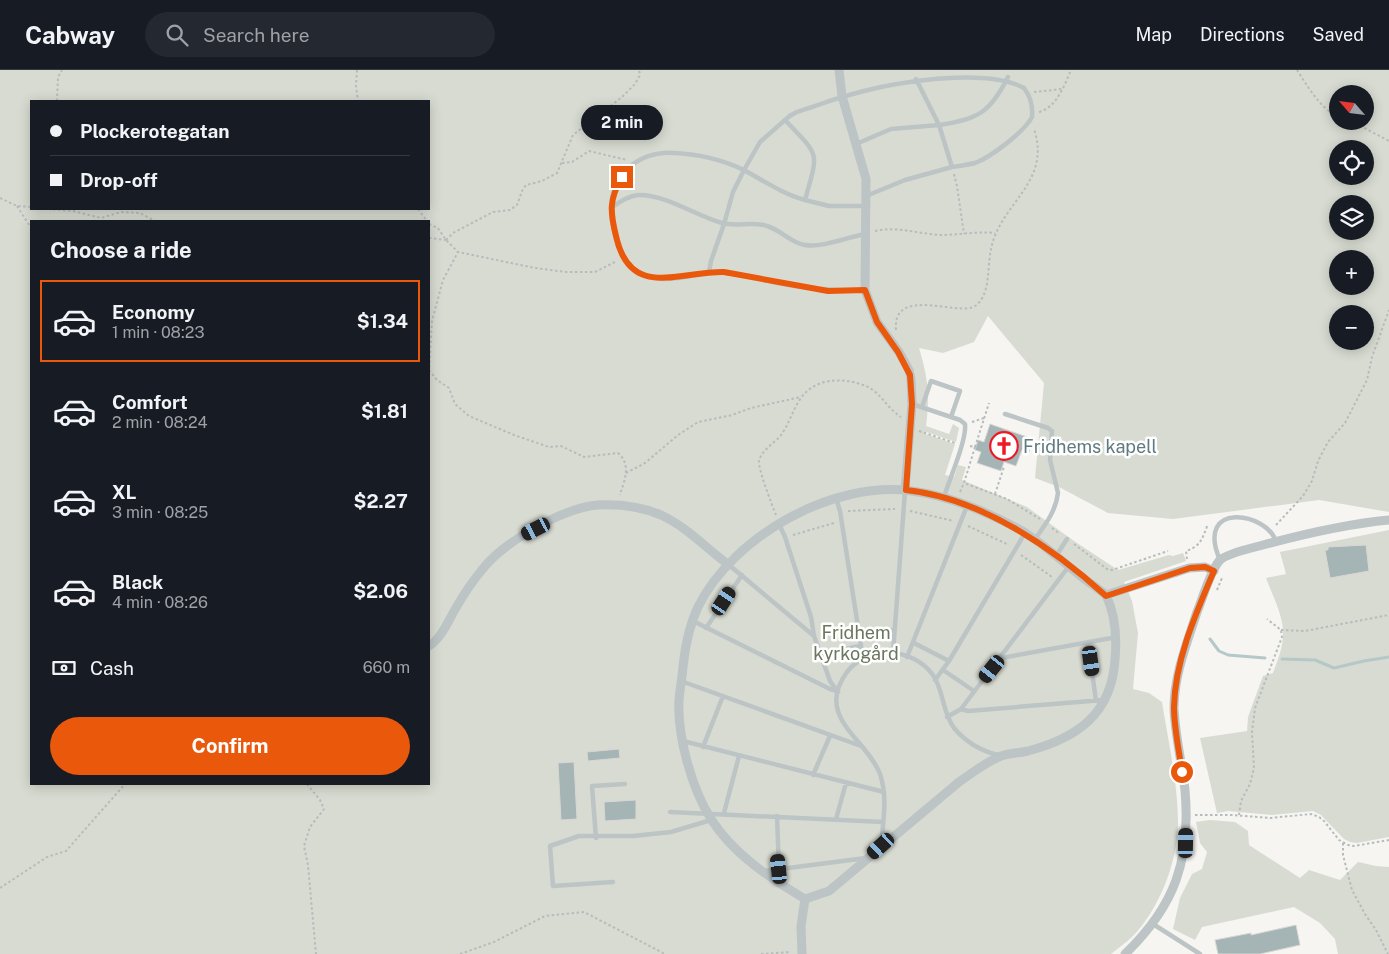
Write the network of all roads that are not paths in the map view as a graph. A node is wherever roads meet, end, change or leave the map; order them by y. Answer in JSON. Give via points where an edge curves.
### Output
{"nodes":[{"id":1,"x":839,"y":70,"type":"edge"},
{"id":2,"x":958,"y":72,"type":"dead end"},
{"id":3,"x":916,"y":79,"type":"junction"},
{"id":4,"x":842,"y":96,"type":"junction"},
{"id":5,"x":784,"y":120,"type":"junction"},
{"id":6,"x":939,"y":125,"type":"junction"},
{"id":7,"x":856,"y":144,"type":"junction"},
{"id":8,"x":952,"y":168,"type":"junction"},
{"id":9,"x":744,"y":170,"type":"junction"},
{"id":10,"x":805,"y":200,"type":"junction"},
{"id":11,"x":866,"y":201,"type":"junction"},
{"id":12,"x":611,"y":208,"type":"junction"},
{"id":13,"x":724,"y":224,"type":"junction"},
{"id":14,"x":866,"y":234,"type":"junction"},
{"id":15,"x":709,"y":272,"type":"junction"},
{"id":16,"x":865,"y":290,"type":"junction"},
{"id":17,"x":912,"y":404,"type":"junction"},
{"id":18,"x":922,"y":407,"type":"junction"},
{"id":19,"x":1005,"y":414,"type":"dead end"},
{"id":20,"x":951,"y":417,"type":"junction"},
{"id":21,"x":906,"y":490,"type":"junction"},
{"id":22,"x":944,"y":497,"type":"junction"},
{"id":23,"x":836,"y":498,"type":"junction"},
{"id":24,"x":967,"y":506,"type":"junction"},
{"id":25,"x":1389,"y":520,"type":"edge"},
{"id":26,"x":778,"y":524,"type":"junction"},
{"id":27,"x":1025,"y":533,"type":"junction"},
{"id":28,"x":1067,"y":539,"type":"road end"},
{"id":29,"x":1034,"y":540,"type":"junction"},
{"id":30,"x":1276,"y":542,"type":"junction"},
{"id":31,"x":1056,"y":556,"type":"junction"},
{"id":32,"x":1220,"y":560,"type":"junction"},
{"id":33,"x":729,"y":565,"type":"junction"},
{"id":34,"x":1070,"y":566,"type":"junction"},
{"id":35,"x":1214,"y":571,"type":"junction"},
{"id":36,"x":742,"y":575,"type":"junction"},
{"id":37,"x":1106,"y":596,"type":"junction"},
{"id":38,"x":693,"y":621,"type":"junction"},
{"id":39,"x":706,"y":628,"type":"junction"},
{"id":40,"x":895,"y":630,"type":"junction"},
{"id":41,"x":858,"y":632,"type":"junction"},
{"id":42,"x":814,"y":636,"type":"junction"},
{"id":43,"x":1116,"y":637,"type":"junction"},
{"id":44,"x":1088,"y":642,"type":"junction"},
{"id":45,"x":914,"y":643,"type":"junction"},
{"id":46,"x":430,"y":645,"type":"edge"},
{"id":47,"x":860,"y":646,"type":"junction"},
{"id":48,"x":893,"y":653,"type":"junction"},
{"id":49,"x":821,"y":654,"type":"junction"},
{"id":50,"x":907,"y":657,"type":"junction"},
{"id":51,"x":1001,"y":658,"type":"junction"},
{"id":52,"x":863,"y":659,"type":"junction"},
{"id":53,"x":949,"y":661,"type":"junction"},
{"id":54,"x":943,"y":670,"type":"junction"},
{"id":55,"x":936,"y":680,"type":"junction"},
{"id":56,"x":681,"y":681,"type":"junction"},
{"id":57,"x":974,"y":691,"type":"junction"},
{"id":58,"x":838,"y":692,"type":"junction"},
{"id":59,"x":723,"y":696,"type":"junction"},
{"id":60,"x":1096,"y":700,"type":"junction"},
{"id":61,"x":1106,"y":700,"type":"junction"},
{"id":62,"x":962,"y":709,"type":"junction"},
{"id":63,"x":947,"y":717,"type":"junction"},
{"id":64,"x":830,"y":736,"type":"junction"},
{"id":65,"x":683,"y":741,"type":"junction"},
{"id":66,"x":703,"y":747,"type":"junction"},
{"id":67,"x":862,"y":747,"type":"junction"},
{"id":68,"x":738,"y":756,"type":"junction"},
{"id":69,"x":1001,"y":756,"type":"junction"},
{"id":70,"x":813,"y":774,"type":"junction"},
{"id":71,"x":846,"y":783,"type":"junction"},
{"id":72,"x":625,"y":784,"type":"dead end"},
{"id":73,"x":884,"y":792,"type":"junction"},
{"id":74,"x":670,"y":812,"type":"dead end"},
{"id":75,"x":724,"y":813,"type":"junction"},
{"id":76,"x":709,"y":816,"type":"junction"},
{"id":77,"x":777,"y":816,"type":"junction"},
{"id":78,"x":836,"y":819,"type":"junction"},
{"id":79,"x":882,"y":822,"type":"junction"},
{"id":80,"x":596,"y":838,"type":"junction"},
{"id":81,"x":881,"y":846,"type":"junction"},
{"id":82,"x":868,"y":857,"type":"junction"},
{"id":83,"x":779,"y":869,"type":"junction"},
{"id":84,"x":762,"y":872,"type":"junction"},
{"id":85,"x":613,"y":882,"type":"dead end"},
{"id":86,"x":805,"y":899,"type":"junction"},
{"id":87,"x":1153,"y":924,"type":"junction"},
{"id":88,"x":802,"y":952,"type":"edge"},
{"id":89,"x":1125,"y":954,"type":"edge"},
{"id":90,"x":1200,"y":954,"type":"edge"}],
"edges":[{"from":1,"to":4,"type":"street"},
{"from":2,"to":3,"type":"lane"},
{"from":3,"to":4,"type":"lane"},
{"from":3,"to":6,"type":"lane"},
{"from":4,"to":5,"type":"lane","via":[[798,111]]},
{"from":4,"to":7,"type":"street"},
{"from":5,"to":9,"type":"lane","via":[[760,142]]},
{"from":5,"to":10,"type":"lane","via":[[814,153],[815,164]]},
{"from":6,"to":7,"type":"lane","via":[[891,129]]},
{"from":6,"to":8,"type":"lane"},
{"from":6,"to":8,"type":"lane","via":[[985,111],[996,99],[1005,76],[1021,86],[1030,101],[1031,117],[1012,138],[975,163]]},
{"from":7,"to":11,"type":"street","via":[[866,179]]},
{"from":8,"to":11,"type":"lane","via":[[905,180]]},
{"from":9,"to":10,"type":"lane","via":[[784,193]]},
{"from":9,"to":12,"type":"lane","via":[[676,153],[653,155],[634,162],[628,168]]},
{"from":9,"to":13,"type":"lane","via":[[733,192]]},
{"from":10,"to":11,"type":"lane","via":[[829,206]]},
{"from":11,"to":14,"type":"street"},
{"from":12,"to":13,"type":"lane","via":[[637,195],[668,202]]},
{"from":12,"to":15,"type":"lane","via":[[617,243],[632,268],[649,277],[680,278]]},
{"from":13,"to":14,"type":"lane","via":[[767,226],[807,245]]},
{"from":13,"to":15,"type":"lane"},
{"from":14,"to":16,"type":"street"},
{"from":15,"to":16,"type":"lane","via":[[738,273],[828,291]]},
{"from":16,"to":17,"type":"street","via":[[877,322],[909,370]]},
{"from":17,"to":18,"type":"lane"},
{"from":17,"to":21,"type":"street"},
{"from":18,"to":20,"type":"lane"},
{"from":18,"to":20,"type":"lane","via":[[931,381],[960,391]]},
{"from":19,"to":29,"type":"lane","via":[[1052,431],[1050,460],[1058,493],[1054,508]]},
{"from":20,"to":22,"type":"lane","via":[[965,424],[965,430]]},
{"from":21,"to":22,"type":"street"},
{"from":21,"to":23,"type":"street","via":[[876,490]]},
{"from":21,"to":40,"type":"lane"},
{"from":22,"to":24,"type":"street"},
{"from":23,"to":26,"type":"street","via":[[802,510]]},
{"from":23,"to":41,"type":"lane"},
{"from":24,"to":27,"type":"street"},
{"from":24,"to":45,"type":"lane"},
{"from":25,"to":30,"type":"street"},
{"from":26,"to":33,"type":"street"},
{"from":26,"to":42,"type":"lane","via":[[811,617]]},
{"from":27,"to":29,"type":"street"},
{"from":27,"to":53,"type":"lane"},
{"from":28,"to":31,"type":"lane"},
{"from":29,"to":31,"type":"street"},
{"from":30,"to":32,"type":"street"},
{"from":30,"to":32,"type":"lane","via":[[1271,531],[1248,519],[1232,516],[1218,526],[1215,536]]},
{"from":31,"to":34,"type":"street"},
{"from":32,"to":35,"type":"street"},
{"from":33,"to":36,"type":"lane"},
{"from":33,"to":38,"type":"street","via":[[704,596]]},
{"from":33,"to":46,"type":"street","via":[[663,516],[619,505],[597,505],[576,510],[514,541],[484,567],[438,638]]},
{"from":34,"to":37,"type":"street"},
{"from":34,"to":51,"type":"lane"},
{"from":35,"to":37,"type":"street","via":[[1205,567],[1190,568]]},
{"from":35,"to":87,"type":"street","via":[[1183,655],[1175,696],[1185,790],[1186,843],[1180,870],[1167,902]]},
{"from":36,"to":39,"type":"lane"},
{"from":36,"to":42,"type":"lane"},
{"from":37,"to":43,"type":"street","via":[[1112,607]]},
{"from":38,"to":39,"type":"lane"},
{"from":38,"to":56,"type":"street"},
{"from":39,"to":58,"type":"lane"},
{"from":40,"to":41,"type":"lane"},
{"from":40,"to":48,"type":"lane"},
{"from":41,"to":47,"type":"lane"},
{"from":42,"to":49,"type":"lane"},
{"from":43,"to":44,"type":"lane"},
{"from":43,"to":61,"type":"street","via":[[1112,683]]},
{"from":44,"to":51,"type":"lane"},
{"from":44,"to":60,"type":"lane"},
{"from":45,"to":50,"type":"lane"},
{"from":45,"to":53,"type":"lane"},
{"from":47,"to":49,"type":"lane"},
{"from":47,"to":52,"type":"lane"},
{"from":48,"to":50,"type":"lane"},
{"from":48,"to":52,"type":"lane","via":[[875,654]]},
{"from":49,"to":58,"type":"lane","via":[[830,681]]},
{"from":50,"to":55,"type":"lane","via":[[928,670]]},
{"from":51,"to":57,"type":"lane"},
{"from":52,"to":58,"type":"lane","via":[[849,670]]},
{"from":53,"to":54,"type":"lane"},
{"from":54,"to":55,"type":"lane"},
{"from":54,"to":57,"type":"lane"},
{"from":55,"to":63,"type":"lane"},
{"from":56,"to":59,"type":"lane"},
{"from":56,"to":65,"type":"street","via":[[679,702]]},
{"from":57,"to":62,"type":"lane"},
{"from":58,"to":67,"type":"lane","via":[[838,714]]},
{"from":59,"to":64,"type":"lane"},
{"from":59,"to":66,"type":"lane"},
{"from":60,"to":61,"type":"lane"},
{"from":60,"to":62,"type":"lane"},
{"from":61,"to":69,"type":"street","via":[[1084,726],[1056,742]]},
{"from":62,"to":63,"type":"lane"},
{"from":63,"to":69,"type":"lane","via":[[958,733],[971,743]]},
{"from":64,"to":67,"type":"lane"},
{"from":64,"to":70,"type":"lane"},
{"from":65,"to":66,"type":"lane"},
{"from":65,"to":76,"type":"street","via":[[698,794]]},
{"from":66,"to":68,"type":"lane"},
{"from":67,"to":73,"type":"lane","via":[[874,761]]},
{"from":68,"to":70,"type":"lane"},
{"from":68,"to":75,"type":"lane"},
{"from":69,"to":81,"type":"street","via":[[958,782]]},
{"from":70,"to":71,"type":"lane"},
{"from":71,"to":73,"type":"lane"},
{"from":71,"to":78,"type":"lane"},
{"from":72,"to":80,"type":"lane","via":[[592,786]]},
{"from":73,"to":79,"type":"lane"},
{"from":74,"to":76,"type":"lane"},
{"from":75,"to":76,"type":"lane"},
{"from":75,"to":77,"type":"lane"},
{"from":76,"to":80,"type":"lane","via":[[671,832]]},
{"from":76,"to":84,"type":"street","via":[[734,847]]},
{"from":77,"to":78,"type":"lane"},
{"from":77,"to":83,"type":"lane"},
{"from":78,"to":79,"type":"lane"},
{"from":79,"to":81,"type":"lane"},
{"from":80,"to":85,"type":"lane","via":[[579,836],[550,846],[553,886]]},
{"from":81,"to":82,"type":"street"},
{"from":82,"to":83,"type":"lane"},
{"from":82,"to":86,"type":"street","via":[[829,890]]},
{"from":83,"to":84,"type":"lane"},
{"from":84,"to":86,"type":"street"},
{"from":86,"to":88,"type":"street"},
{"from":87,"to":89,"type":"street"},
{"from":87,"to":90,"type":"lane"}]}
